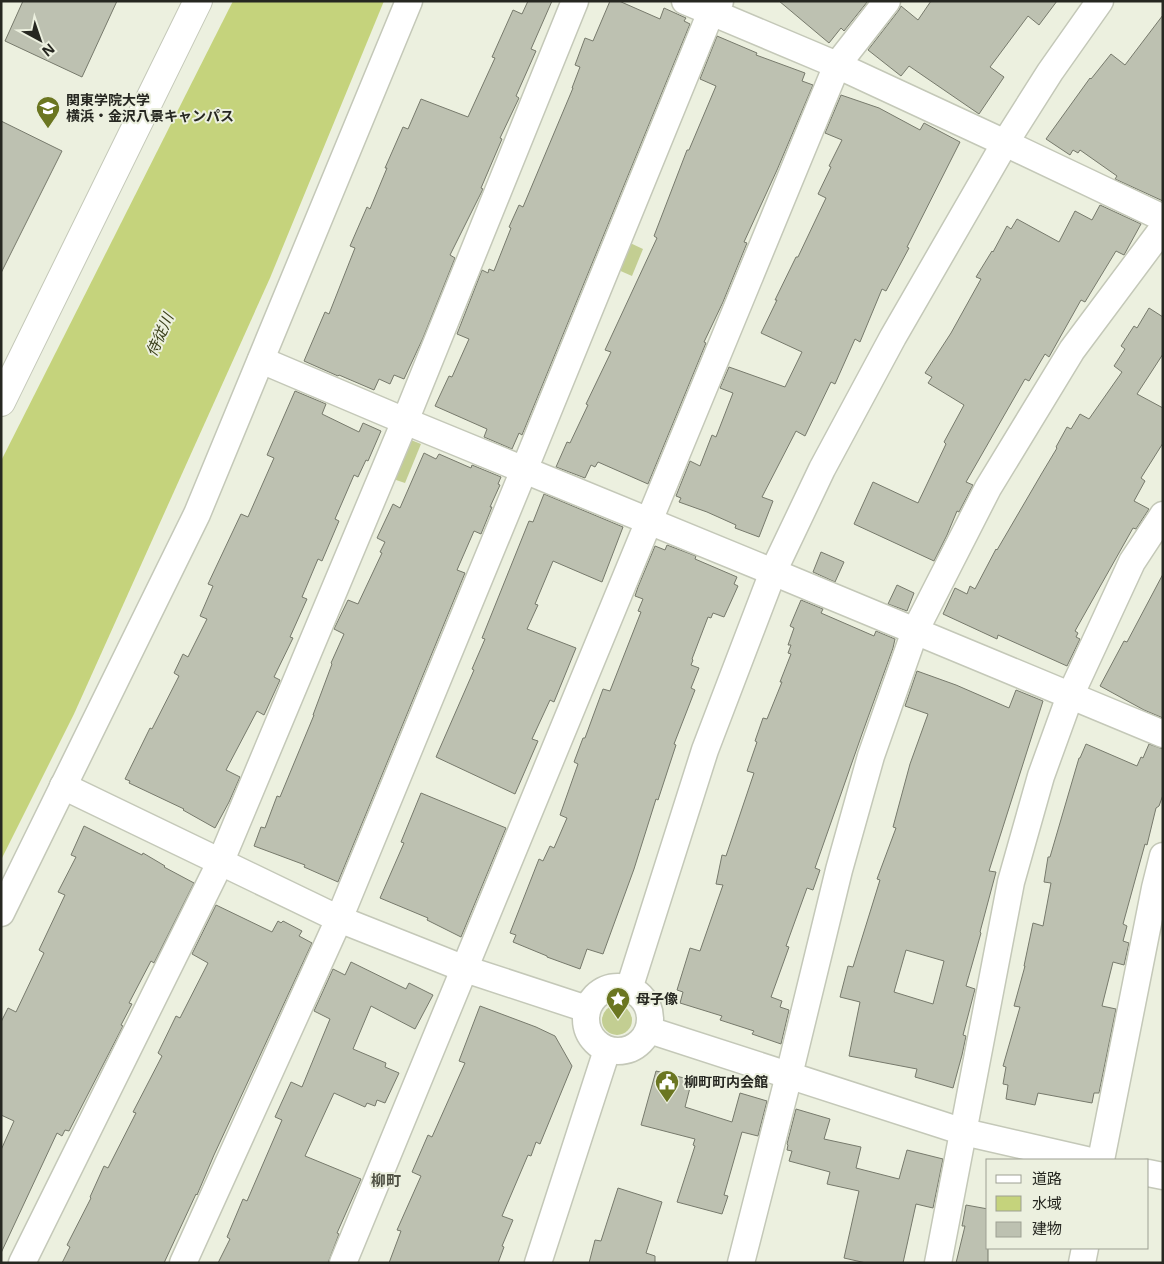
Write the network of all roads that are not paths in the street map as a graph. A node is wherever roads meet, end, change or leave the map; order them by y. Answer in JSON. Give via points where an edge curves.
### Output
{"nodes":[{"id":1,"x":198,"y":1,"type":"edge"},
{"id":2,"x":409,"y":1,"type":"edge"},
{"id":3,"x":575,"y":1,"type":"edge"},
{"id":4,"x":685,"y":1,"type":"edge"},
{"id":5,"x":887,"y":1,"type":"edge"},
{"id":6,"x":1100,"y":1,"type":"edge"},
{"id":7,"x":716,"y":7,"type":"edge"},
{"id":8,"x":837,"y":65,"type":"junction"},
{"id":9,"x":1006,"y":143,"type":"junction"},
{"id":10,"x":1163,"y":218,"type":"edge"},
{"id":11,"x":1163,"y":228,"type":"edge"},
{"id":12,"x":261,"y":360,"type":"junction"},
{"id":13,"x":1,"y":402,"type":"edge"},
{"id":14,"x":405,"y":421,"type":"junction"},
{"id":15,"x":524,"y":470,"type":"junction"},
{"id":16,"x":1163,"y":515,"type":"edge"},
{"id":17,"x":648,"y":522,"type":"junction"},
{"id":18,"x":773,"y":572,"type":"junction"},
{"id":19,"x":915,"y":632,"type":"junction"},
{"id":20,"x":1070,"y":696,"type":"junction"},
{"id":21,"x":1163,"y":734,"type":"edge"},
{"id":22,"x":63,"y":786,"type":"junction"},
{"id":23,"x":1163,"y":856,"type":"edge"},
{"id":24,"x":220,"y":863,"type":"junction"},
{"id":25,"x":1,"y":912,"type":"edge"},
{"id":26,"x":339,"y":919,"type":"junction"},
{"id":27,"x":464,"y":969,"type":"junction"},
{"id":28,"x":629,"y":989,"type":"junction"},
{"id":29,"x":587,"y":1009,"type":"junction"},
{"id":30,"x":649,"y":1030,"type":"junction"},
{"id":31,"x":607,"y":1050,"type":"junction"},
{"id":32,"x":789,"y":1075,"type":"junction"},
{"id":33,"x":964,"y":1132,"type":"junction"},
{"id":34,"x":1082,"y":1159,"type":"edge"},
{"id":35,"x":1101,"y":1159,"type":"edge"},
{"id":36,"x":1149,"y":1173,"type":"edge"},
{"id":37,"x":1163,"y":1176,"type":"edge"},
{"id":38,"x":1085,"y":1249,"type":"edge"},
{"id":39,"x":22,"y":1263,"type":"edge"},
{"id":40,"x":183,"y":1263,"type":"edge"},
{"id":41,"x":343,"y":1263,"type":"edge"},
{"id":42,"x":538,"y":1263,"type":"edge"},
{"id":43,"x":741,"y":1263,"type":"edge"},
{"id":44,"x":938,"y":1263,"type":"edge"},
{"id":45,"x":1082,"y":1263,"type":"edge"}],
"edges":[{"from":1,"to":13,"type":"street"},
{"from":2,"to":12,"type":"street"},
{"from":3,"to":14,"type":"street"},
{"from":4,"to":7,"type":"street"},
{"from":5,"to":8,"type":"street"},
{"from":6,"to":9,"type":"street","via":[[1050,72]]},
{"from":7,"to":8,"type":"street"},
{"from":7,"to":15,"type":"street"},
{"from":8,"to":9,"type":"street"},
{"from":8,"to":17,"type":"street"},
{"from":9,"to":10,"type":"street"},
{"from":9,"to":18,"type":"street","via":[[889,345],[822,469]]},
{"from":11,"to":19,"type":"street","via":[[1057,374],[988,488]]},
{"from":12,"to":14,"type":"street"},
{"from":12,"to":22,"type":"street","via":[[197,514]]},
{"from":14,"to":15,"type":"street"},
{"from":14,"to":24,"type":"street"},
{"from":15,"to":17,"type":"street"},
{"from":15,"to":26,"type":"street"},
{"from":16,"to":20,"type":"street","via":[[1132,562]]},
{"from":17,"to":18,"type":"street"},
{"from":17,"to":27,"type":"street"},
{"from":18,"to":19,"type":"street"},
{"from":18,"to":28,"type":"street","via":[[705,750]]},
{"from":19,"to":20,"type":"street"},
{"from":19,"to":32,"type":"street","via":[[870,756]]},
{"from":20,"to":21,"type":"street"},
{"from":20,"to":33,"type":"street","via":[[1041,776],[1011,882]]},
{"from":22,"to":24,"type":"street"},
{"from":22,"to":25,"type":"street"},
{"from":23,"to":35,"type":"street"},
{"from":24,"to":26,"type":"street"},
{"from":24,"to":39,"type":"street"},
{"from":26,"to":27,"type":"street"},
{"from":26,"to":40,"type":"street"},
{"from":27,"to":29,"type":"street"},
{"from":27,"to":41,"type":"street"},
{"from":28,"to":29,"type":"street","via":[[609,988],[592,1000]]},
{"from":28,"to":30,"type":"street","via":[[645,1001],[651,1020]]},
{"from":29,"to":31,"type":"street","via":[[585,1018],[591,1038]]},
{"from":30,"to":31,"type":"street","via":[[637,1046],[627,1051]]},
{"from":30,"to":32,"type":"street"},
{"from":31,"to":42,"type":"street"},
{"from":32,"to":33,"type":"street"},
{"from":32,"to":43,"type":"street"},
{"from":33,"to":34,"type":"street"},
{"from":33,"to":44,"type":"street"},
{"from":36,"to":37,"type":"street"},
{"from":38,"to":45,"type":"street"}]}
